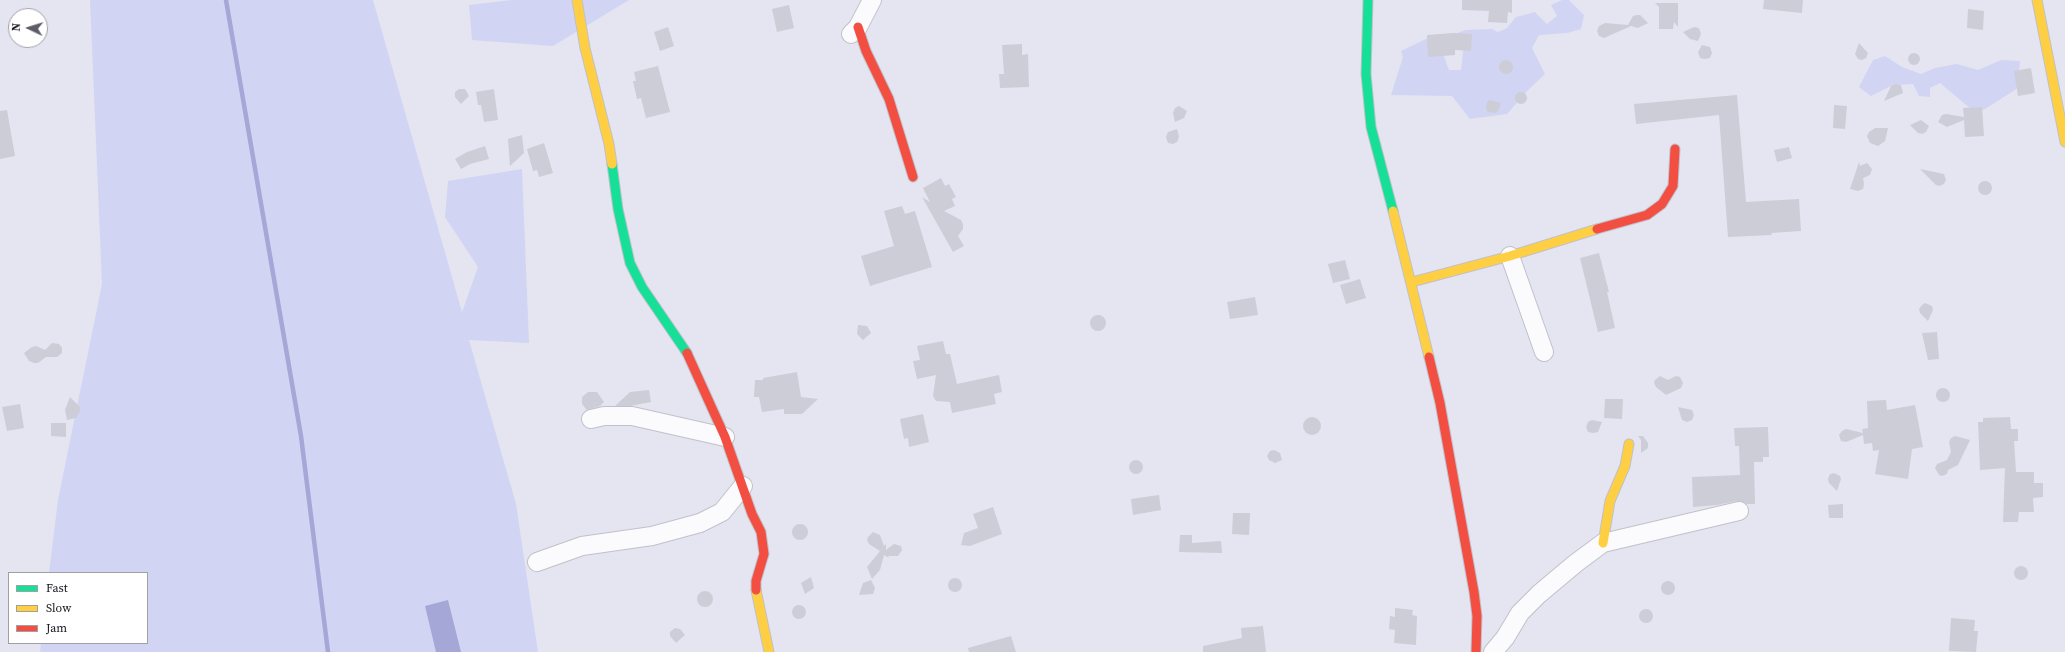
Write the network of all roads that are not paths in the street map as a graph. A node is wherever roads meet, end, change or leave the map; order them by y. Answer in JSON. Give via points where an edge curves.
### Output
{"nodes":[{"id":1,"x":577,"y":0,"type":"edge"},
{"id":2,"x":872,"y":0,"type":"edge"},
{"id":3,"x":1368,"y":0,"type":"edge"},
{"id":4,"x":2037,"y":0,"type":"edge"},
{"id":5,"x":854,"y":30,"type":"joint"},
{"id":6,"x":2065,"y":142,"type":"edge"},
{"id":7,"x":1675,"y":149,"type":"dead end"},
{"id":8,"x":913,"y":177,"type":"dead end"},
{"id":9,"x":1510,"y":256,"type":"junction"},
{"id":10,"x":1412,"y":282,"type":"junction"},
{"id":11,"x":1544,"y":352,"type":"dead end"},
{"id":12,"x":591,"y":418,"type":"dead end"},
{"id":13,"x":725,"y":437,"type":"junction"},
{"id":14,"x":1629,"y":444,"type":"dead end"},
{"id":15,"x":743,"y":486,"type":"junction"},
{"id":16,"x":1739,"y":511,"type":"dead end"},
{"id":17,"x":722,"y":512,"type":"junction"},
{"id":18,"x":752,"y":514,"type":"junction"},
{"id":19,"x":1603,"y":543,"type":"junction"},
{"id":20,"x":537,"y":562,"type":"dead end"},
{"id":21,"x":769,"y":652,"type":"edge"},
{"id":22,"x":1476,"y":652,"type":"edge"},
{"id":23,"x":1493,"y":652,"type":"edge"}],
"edges":[{"from":1,"to":13,"type":"street","via":[[585,48],[609,144],[618,209],[630,263],[642,287],[682,343]]},
{"from":2,"to":5,"type":"street"},
{"from":3,"to":10,"type":"street","via":[[1366,67],[1371,127]]},
{"from":4,"to":6,"type":"street"},
{"from":5,"to":8,"type":"street","via":[[889,99]]},
{"from":7,"to":9,"type":"street","via":[[1673,186],[1662,204],[1648,215]]},
{"from":9,"to":10,"type":"street"},
{"from":9,"to":11,"type":"street"},
{"from":10,"to":22,"type":"street","via":[[1440,403],[1471,574],[1477,616]]},
{"from":12,"to":13,"type":"street","via":[[632,416]]},
{"from":13,"to":15,"type":"street"},
{"from":14,"to":19,"type":"street","via":[[1625,466],[1610,501]]},
{"from":15,"to":17,"type":"street"},
{"from":15,"to":18,"type":"street"},
{"from":16,"to":19,"type":"street"},
{"from":17,"to":18,"type":"street"},
{"from":17,"to":20,"type":"street","via":[[691,526],[625,541],[582,546]]},
{"from":18,"to":21,"type":"street","via":[[761,532],[764,546],[756,590]]},
{"from":19,"to":23,"type":"street","via":[[1539,594],[1520,613]]}]}
